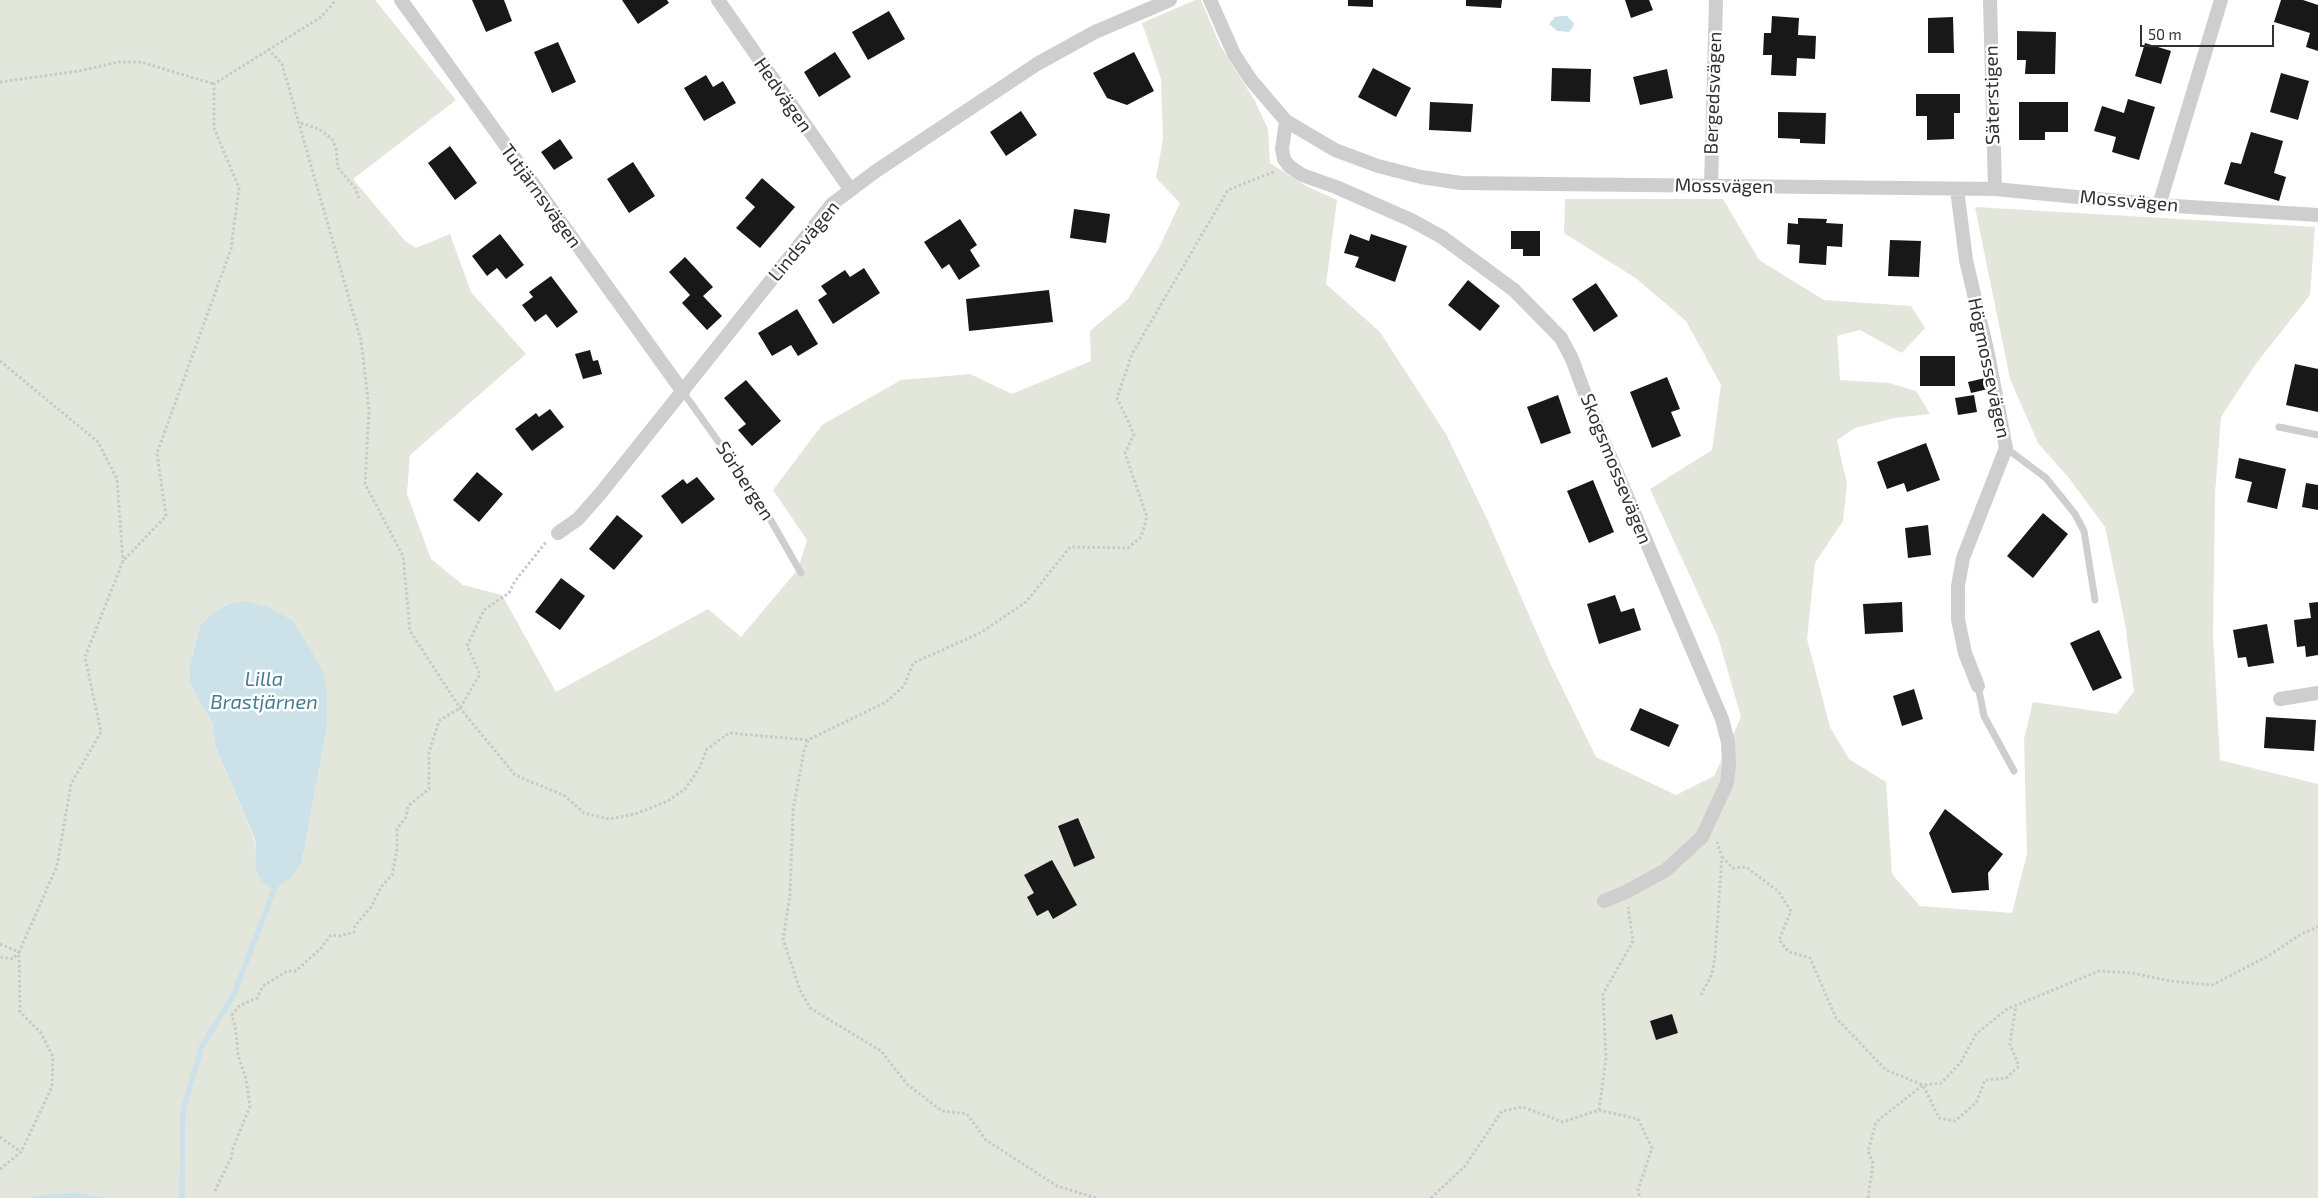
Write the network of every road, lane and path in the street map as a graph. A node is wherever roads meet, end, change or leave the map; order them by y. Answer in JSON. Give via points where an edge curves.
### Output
{"nodes":[{"id":1,"x":336,"y":0,"type":"edge"},
{"id":2,"x":401,"y":0,"type":"edge"},
{"id":3,"x":718,"y":0,"type":"edge"},
{"id":4,"x":1170,"y":0,"type":"edge"},
{"id":5,"x":1210,"y":0,"type":"edge"},
{"id":6,"x":1716,"y":0,"type":"edge"},
{"id":7,"x":1990,"y":0,"type":"edge"},
{"id":8,"x":2221,"y":0,"type":"edge"},
{"id":9,"x":268,"y":49,"type":"junction"},
{"id":10,"x":0,"y":82,"type":"edge"},
{"id":11,"x":214,"y":84,"type":"junction"},
{"id":12,"x":1286,"y":121,"type":"junction"},
{"id":13,"x":300,"y":123,"type":"junction"},
{"id":14,"x":1289,"y":166,"type":"junction"},
{"id":15,"x":1711,"y":186,"type":"junction"},
{"id":16,"x":1957,"y":189,"type":"junction"},
{"id":17,"x":1994,"y":189,"type":"junction"},
{"id":18,"x":850,"y":190,"type":"junction"},
{"id":19,"x":359,"y":198,"type":"dead end"},
{"id":20,"x":2159,"y":205,"type":"junction"},
{"id":21,"x":2318,"y":215,"type":"edge"},
{"id":22,"x":0,"y":361,"type":"edge"},
{"id":23,"x":683,"y":392,"type":"junction"},
{"id":24,"x":2278,"y":427,"type":"dead end"},
{"id":25,"x":2318,"y":435,"type":"edge"},
{"id":26,"x":2006,"y":448,"type":"junction"},
{"id":27,"x":558,"y":533,"type":"joint"},
{"id":28,"x":123,"y":561,"type":"junction"},
{"id":29,"x":801,"y":573,"type":"dead end"},
{"id":30,"x":2095,"y":600,"type":"dead end"},
{"id":31,"x":1978,"y":686,"type":"joint"},
{"id":32,"x":2318,"y":693,"type":"edge"},
{"id":33,"x":2280,"y":699,"type":"dead end"},
{"id":34,"x":460,"y":708,"type":"junction"},
{"id":35,"x":808,"y":740,"type":"junction"},
{"id":36,"x":2014,"y":771,"type":"dead end"},
{"id":37,"x":1709,"y":825,"type":"junction"},
{"id":38,"x":1722,"y":857,"type":"junction"},
{"id":39,"x":1626,"y":892,"type":"junction"},
{"id":40,"x":1604,"y":900,"type":"dead end"},
{"id":41,"x":2318,"y":927,"type":"edge"},
{"id":42,"x":0,"y":944,"type":"edge"},
{"id":43,"x":19,"y":952,"type":"junction"},
{"id":44,"x":0,"y":957,"type":"edge"},
{"id":45,"x":1701,"y":995,"type":"dead end"},
{"id":46,"x":2016,"y":1005,"type":"junction"},
{"id":47,"x":1923,"y":1085,"type":"junction"},
{"id":48,"x":1599,"y":1110,"type":"junction"},
{"id":49,"x":0,"y":1137,"type":"edge"},
{"id":50,"x":21,"y":1152,"type":"junction"},
{"id":51,"x":0,"y":1169,"type":"edge"},
{"id":52,"x":215,"y":1191,"type":"dead end"},
{"id":53,"x":1096,"y":1198,"type":"edge"},
{"id":54,"x":1431,"y":1198,"type":"edge"},
{"id":55,"x":1640,"y":1198,"type":"edge"},
{"id":56,"x":1868,"y":1198,"type":"edge"}],
"edges":[{"from":1,"to":9,"type":"path","via":[[321,17]]},
{"from":2,"to":23,"type":"street","name":"Tutjärnsvägen"},
{"from":3,"to":18,"type":"street","name":"Hedvägen"},
{"from":4,"to":18,"type":"street","name":"Lindsvägen","via":[[1095,32],[1037,64]]},
{"from":5,"to":12,"type":"street","name":"Mossvägen","via":[[1234,54],[1251,80]]},
{"from":6,"to":15,"type":"street","name":"Bergedsvägen"},
{"from":7,"to":17,"type":"street","name":"Säterstigen"},
{"from":8,"to":20,"type":"street"},
{"from":9,"to":11,"type":"path"},
{"from":9,"to":13,"type":"path","via":[[282,64]]},
{"from":10,"to":11,"type":"path","via":[[119,62],[141,62]]},
{"from":11,"to":28,"type":"path","via":[[214,128],[239,188],[231,249],[157,453],[166,516]]},
{"from":12,"to":14,"type":"street","via":[[1282,149]]},
{"from":12,"to":15,"type":"street","name":"Mossvägen","via":[[1335,150],[1421,177],[1461,183]]},
{"from":13,"to":19,"type":"path","via":[[319,129],[332,139],[338,168]]},
{"from":13,"to":34,"type":"path","via":[[361,340],[369,409],[365,484],[403,556],[410,631]]},
{"from":14,"to":35,"type":"path","via":[[1228,190],[1132,354],[1117,398],[1134,434],[1125,453],[1147,517],[1141,537],[1128,548],[1070,547],[1026,602],[980,633],[913,663],[904,686],[886,702]]},
{"from":14,"to":37,"type":"street","name":"Skogsmossevägen","via":[[1302,175],[1411,220],[1442,237],[1514,290],[1562,338],[1596,426],[1722,718],[1728,742],[1727,783]]},
{"from":15,"to":16,"type":"street","name":"Mossvägen"},
{"from":16,"to":17,"type":"street","name":"Mossvägen"},
{"from":16,"to":26,"type":"street","name":"Högmossevägen","via":[[1966,260]]},
{"from":17,"to":20,"type":"street","name":"Mossvägen"},
{"from":18,"to":23,"type":"street","name":"Lindsvägen","via":[[832,204]]},
{"from":20,"to":21,"type":"street","name":"Mossvägen"},
{"from":22,"to":28,"type":"path","via":[[98,442],[117,479]]},
{"from":23,"to":27,"type":"street","name":"Lindsvägen","via":[[578,519]]},
{"from":23,"to":29,"type":"lane","name":"Sörbergen","via":[[757,496]]},
{"from":24,"to":25,"type":"lane"},
{"from":26,"to":30,"type":"lane","via":[[2046,478],[2075,514],[2084,531]]},
{"from":26,"to":31,"type":"street","name":"Högmossevägen","via":[[1963,558],[1958,586],[1958,619],[1965,653]]},
{"from":27,"to":34,"type":"path","via":[[546,542],[509,593],[484,610],[467,646],[480,674]]},
{"from":28,"to":43,"type":"path","via":[[85,657],[101,732],[70,784],[57,866]]},
{"from":31,"to":36,"type":"lane","via":[[1984,716]]},
{"from":32,"to":33,"type":"street"},
{"from":34,"to":35,"type":"path","via":[[515,775],[566,796],[584,813],[609,819],[635,814],[668,801],[686,788],[707,749],[729,733]]},
{"from":34,"to":52,"type":"path","via":[[439,721],[429,752],[428,789],[408,806],[406,817],[397,828],[392,875],[354,932],[331,935],[296,970],[287,971],[263,986],[257,998],[239,1006],[232,1015],[250,1106]]},
{"from":35,"to":53,"type":"path","via":[[793,810],[790,895],[783,939],[800,990],[810,1008],[881,1052],[908,1084],[942,1111],[966,1114],[986,1140],[1057,1186]]},
{"from":37,"to":38,"type":"path"},
{"from":37,"to":39,"type":"street","name":"Skogsmossevägen","via":[[1702,837],[1666,870]]},
{"from":38,"to":45,"type":"path","via":[[1716,956],[1712,974]]},
{"from":38,"to":47,"type":"path","via":[[1733,868],[1746,866],[1778,891],[1791,911],[1779,940],[1789,952],[1810,958],[1836,1018],[1886,1070]]},
{"from":39,"to":40,"type":"street","name":"Skogsmossevägen"},
{"from":39,"to":48,"type":"path","via":[[1633,941],[1603,994],[1606,1058]]},
{"from":41,"to":46,"type":"path","via":[[2212,985],[2099,971]]},
{"from":42,"to":43,"type":"path"},
{"from":43,"to":44,"type":"path","via":[[13,959]]},
{"from":43,"to":50,"type":"path","via":[[20,1012],[41,1033],[53,1057],[52,1087]]},
{"from":46,"to":47,"type":"path","via":[[1976,1034],[1962,1062],[1941,1083]]},
{"from":46,"to":47,"type":"path","via":[[2010,1044],[2019,1066],[2006,1078],[1985,1080],[1976,1103],[1955,1121],[1939,1118]]},
{"from":47,"to":56,"type":"path","via":[[1876,1122],[1868,1151],[1873,1163]]},
{"from":48,"to":54,"type":"path","via":[[1563,1122],[1523,1107],[1502,1111],[1465,1166]]},
{"from":48,"to":55,"type":"path","via":[[1638,1119],[1652,1148],[1638,1190]]},
{"from":49,"to":50,"type":"path"},
{"from":50,"to":51,"type":"path"}]}
